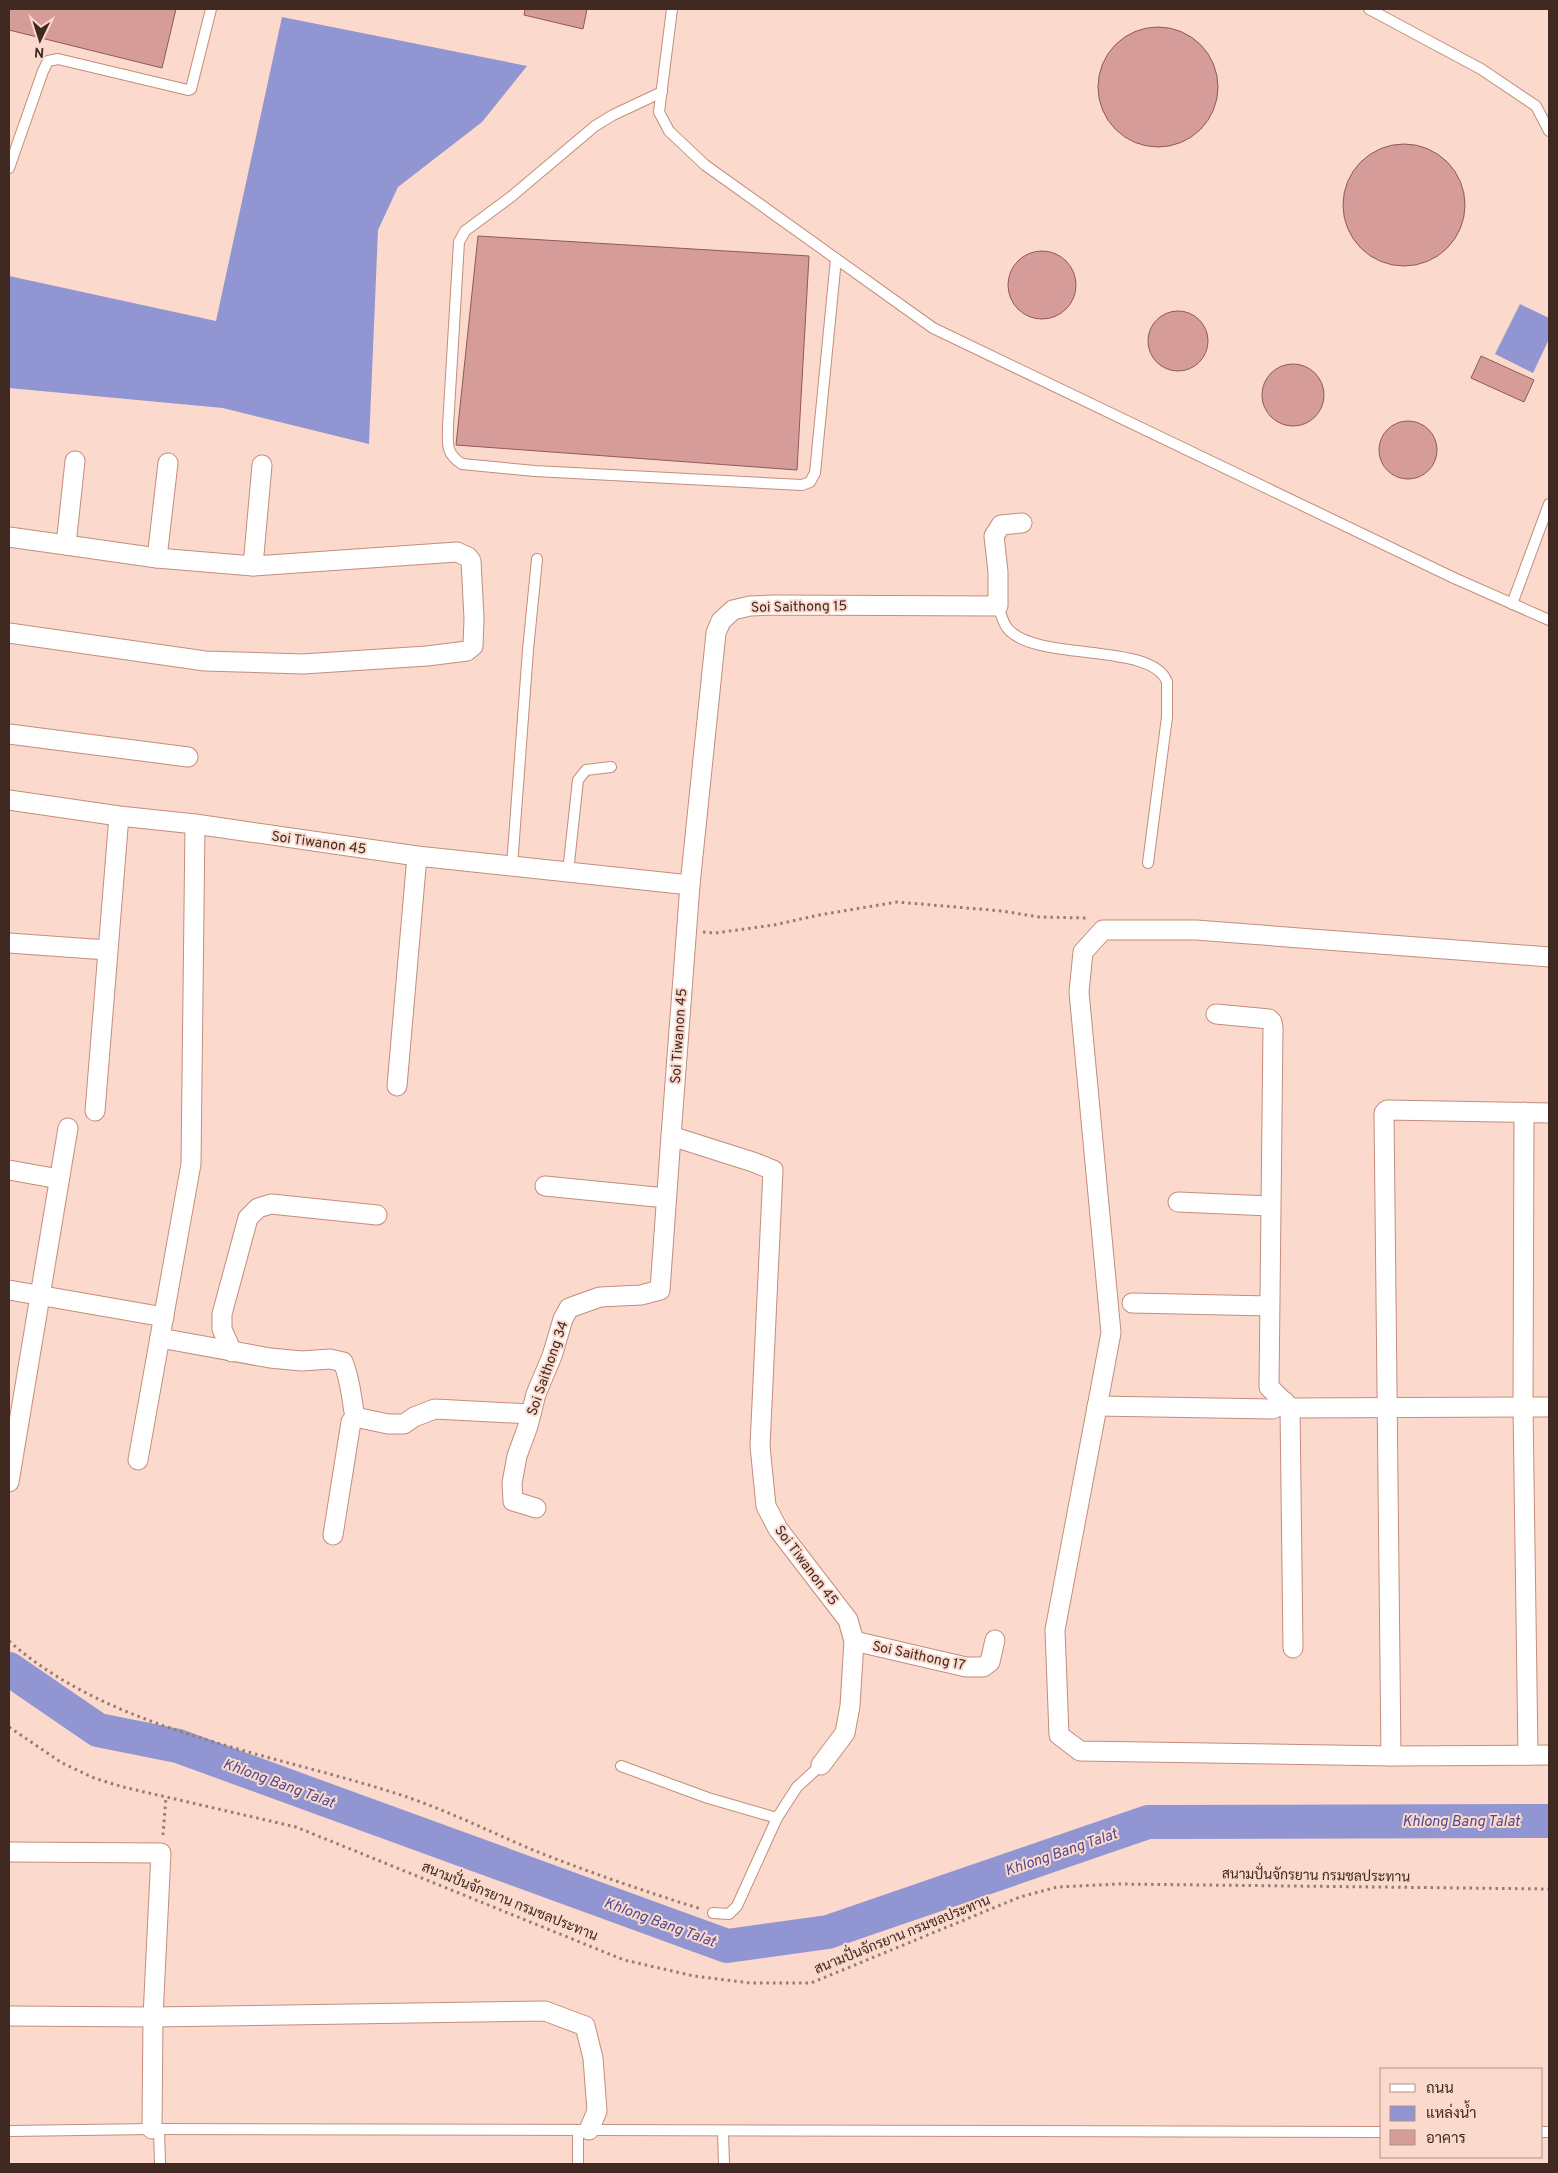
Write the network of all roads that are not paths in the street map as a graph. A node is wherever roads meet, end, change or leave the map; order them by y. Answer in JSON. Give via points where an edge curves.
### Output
{"nodes":[{"id":1,"x":211,"y":9,"type":"edge"},
{"id":2,"x":672,"y":9,"type":"edge"},
{"id":3,"x":1369,"y":9,"type":"edge"},
{"id":4,"x":662,"y":92,"type":"junction"},
{"id":5,"x":1549,"y":131,"type":"edge"},
{"id":6,"x":9,"y":168,"type":"edge"},
{"id":7,"x":836,"y":259,"type":"junction"},
{"id":8,"x":75,"y":461,"type":"dead end"},
{"id":9,"x":168,"y":462,"type":"dead end"},
{"id":10,"x":262,"y":465,"type":"dead end"},
{"id":11,"x":1549,"y":504,"type":"edge"},
{"id":12,"x":1022,"y":523,"type":"dead end"},
{"id":13,"x":9,"y":537,"type":"edge"},
{"id":14,"x":66,"y":545,"type":"junction"},
{"id":15,"x":156,"y":558,"type":"junction"},
{"id":16,"x":537,"y":559,"type":"dead end"},
{"id":17,"x":253,"y":566,"type":"junction"},
{"id":18,"x":1512,"y":604,"type":"junction"},
{"id":19,"x":998,"y":606,"type":"junction"},
{"id":20,"x":1549,"y":620,"type":"edge"},
{"id":21,"x":9,"y":633,"type":"edge"},
{"id":22,"x":9,"y":734,"type":"edge"},
{"id":23,"x":188,"y":757,"type":"dead end"},
{"id":24,"x":611,"y":767,"type":"dead end"},
{"id":25,"x":9,"y":800,"type":"edge"},
{"id":26,"x":119,"y":816,"type":"junction"},
{"id":27,"x":195,"y":824,"type":"junction"},
{"id":28,"x":417,"y":856,"type":"junction"},
{"id":29,"x":1148,"y":863,"type":"dead end"},
{"id":30,"x":512,"y":866,"type":"junction"},
{"id":31,"x":568,"y":872,"type":"junction"},
{"id":32,"x":690,"y":885,"type":"junction"},
{"id":33,"x":9,"y":943,"type":"edge"},
{"id":34,"x":107,"y":950,"type":"junction"},
{"id":35,"x":1549,"y":957,"type":"edge"},
{"id":36,"x":1216,"y":1014,"type":"dead end"},
{"id":37,"x":397,"y":1086,"type":"dead end"},
{"id":38,"x":95,"y":1110,"type":"dead end"},
{"id":39,"x":1524,"y":1112,"type":"junction"},
{"id":40,"x":1549,"y":1113,"type":"edge"},
{"id":41,"x":68,"y":1128,"type":"dead end"},
{"id":42,"x":671,"y":1136,"type":"junction"},
{"id":43,"x":9,"y":1170,"type":"edge"},
{"id":44,"x":59,"y":1179,"type":"junction"},
{"id":45,"x":545,"y":1186,"type":"dead end"},
{"id":46,"x":666,"y":1198,"type":"junction"},
{"id":47,"x":1178,"y":1202,"type":"dead end"},
{"id":48,"x":1270,"y":1206,"type":"junction"},
{"id":49,"x":377,"y":1215,"type":"dead end"},
{"id":50,"x":9,"y":1290,"type":"edge"},
{"id":51,"x":40,"y":1296,"type":"junction"},
{"id":52,"x":1132,"y":1303,"type":"dead end"},
{"id":53,"x":1268,"y":1306,"type":"junction"},
{"id":54,"x":164,"y":1317,"type":"junction"},
{"id":55,"x":160,"y":1338,"type":"junction"},
{"id":56,"x":232,"y":1352,"type":"junction"},
{"id":57,"x":1287,"y":1405,"type":"junction"},
{"id":58,"x":1097,"y":1406,"type":"junction"},
{"id":59,"x":1387,"y":1407,"type":"junction"},
{"id":60,"x":1523,"y":1407,"type":"junction"},
{"id":61,"x":1549,"y":1407,"type":"edge"},
{"id":62,"x":15,"y":1410,"type":"edge"},
{"id":63,"x":531,"y":1414,"type":"junction"},
{"id":64,"x":355,"y":1417,"type":"junction"},
{"id":65,"x":138,"y":1460,"type":"dead end"},
{"id":66,"x":9,"y":1482,"type":"edge"},
{"id":67,"x":536,"y":1508,"type":"dead end"},
{"id":68,"x":333,"y":1536,"type":"dead end"},
{"id":69,"x":995,"y":1640,"type":"dead end"},
{"id":70,"x":854,"y":1641,"type":"junction"},
{"id":71,"x":1293,"y":1648,"type":"dead end"},
{"id":72,"x":1528,"y":1755,"type":"junction"},
{"id":73,"x":1549,"y":1755,"type":"edge"},
{"id":74,"x":1391,"y":1756,"type":"junction"},
{"id":75,"x":821,"y":1765,"type":"joint"},
{"id":76,"x":621,"y":1766,"type":"dead end"},
{"id":77,"x":777,"y":1818,"type":"junction"},
{"id":78,"x":9,"y":1852,"type":"edge"},
{"id":79,"x":713,"y":1913,"type":"road end"},
{"id":80,"x":9,"y":2016,"type":"edge"},
{"id":81,"x":153,"y":2017,"type":"junction"},
{"id":82,"x":156,"y":2129,"type":"junction"},
{"id":83,"x":584,"y":2130,"type":"junction"},
{"id":84,"x":9,"y":2131,"type":"edge"},
{"id":85,"x":723,"y":2132,"type":"junction"},
{"id":86,"x":1380,"y":2132,"type":"edge"},
{"id":87,"x":160,"y":2164,"type":"edge"},
{"id":88,"x":578,"y":2164,"type":"edge"},
{"id":89,"x":724,"y":2164,"type":"edge"}],
"edges":[{"from":1,"to":6,"type":"lane","via":[[191,89],[188,90],[58,59],[48,60]]},
{"from":2,"to":4,"type":"lane"},
{"from":3,"to":5,"type":"lane","via":[[1482,70],[1536,106]]},
{"from":4,"to":7,"type":"lane","via":[[659,112],[669,131],[705,165]]},
{"from":4,"to":7,"type":"lane","via":[[595,126],[465,231],[459,242],[448,426],[448,449],[454,459],[462,464],[535,471],[802,485],[810,482],[815,473]]},
{"from":7,"to":18,"type":"lane","via":[[932,328]]},
{"from":8,"to":14,"type":"street"},
{"from":9,"to":15,"type":"street"},
{"from":10,"to":17,"type":"street"},
{"from":11,"to":18,"type":"lane"},
{"from":12,"to":19,"type":"street","via":[[1001,526],[994,536]]},
{"from":13,"to":14,"type":"street"},
{"from":14,"to":15,"type":"street"},
{"from":15,"to":17,"type":"street"},
{"from":16,"to":30,"type":"lane"},
{"from":17,"to":21,"type":"street","via":[[457,552],[471,561],[473,646],[467,651],[427,656],[302,664],[205,660]]},
{"from":18,"to":20,"type":"lane"},
{"from":19,"to":29,"type":"lane","via":[[1008,629],[1022,640],[1150,664],[1166,677],[1167,716]]},
{"from":19,"to":32,"type":"street","name":"Soi Saithong 15","via":[[774,605],[733,610],[721,621],[716,633]]},
{"from":22,"to":23,"type":"street"},
{"from":24,"to":31,"type":"lane","via":[[586,770],[578,780]]},
{"from":25,"to":26,"type":"street","name":"Soi Tiwanon 45"},
{"from":26,"to":27,"type":"street","name":"Soi Tiwanon 45"},
{"from":26,"to":34,"type":"street"},
{"from":27,"to":28,"type":"street","name":"Soi Tiwanon 45"},
{"from":27,"to":54,"type":"street","via":[[191,1164]]},
{"from":28,"to":30,"type":"street","name":"Soi Tiwanon 45"},
{"from":28,"to":37,"type":"street"},
{"from":30,"to":31,"type":"street","name":"Soi Tiwanon 45"},
{"from":31,"to":32,"type":"street","name":"Soi Tiwanon 45"},
{"from":32,"to":42,"type":"street","name":"Soi Tiwanon 45"},
{"from":33,"to":34,"type":"street"},
{"from":34,"to":38,"type":"street"},
{"from":35,"to":58,"type":"street","via":[[1196,930],[1103,930],[1083,952],[1078,992],[1111,1333]]},
{"from":36,"to":48,"type":"street","via":[[1264,1018],[1272,1022]]},
{"from":39,"to":40,"type":"street"},
{"from":39,"to":59,"type":"street","via":[[1384,1112]]},
{"from":39,"to":60,"type":"street"},
{"from":41,"to":44,"type":"street"},
{"from":42,"to":46,"type":"street","name":"Soi Saithong 34"},
{"from":42,"to":70,"type":"street","name":"Soi Tiwanon 45","via":[[772,1170],[760,1446],[766,1506],[778,1529],[848,1620]]},
{"from":43,"to":44,"type":"street"},
{"from":44,"to":51,"type":"street"},
{"from":45,"to":46,"type":"street"},
{"from":46,"to":63,"type":"street","name":"Soi Saithong 34","via":[[660,1290],[641,1295],[600,1297],[569,1308]]},
{"from":47,"to":48,"type":"street"},
{"from":48,"to":53,"type":"street"},
{"from":49,"to":56,"type":"street","via":[[271,1204],[258,1208],[248,1218],[222,1314],[222,1329]]},
{"from":50,"to":51,"type":"street"},
{"from":51,"to":54,"type":"street"},
{"from":51,"to":62,"type":"street"},
{"from":52,"to":53,"type":"street"},
{"from":53,"to":57,"type":"street","via":[[1269,1387]]},
{"from":54,"to":55,"type":"street"},
{"from":55,"to":56,"type":"street"},
{"from":55,"to":65,"type":"street"},
{"from":56,"to":64,"type":"street","via":[[302,1361],[330,1359],[343,1362],[350,1379]]},
{"from":57,"to":58,"type":"street","via":[[1273,1409]]},
{"from":57,"to":59,"type":"street"},
{"from":57,"to":71,"type":"street"},
{"from":58,"to":74,"type":"street","via":[[1055,1630],[1059,1735],[1080,1751]]},
{"from":59,"to":60,"type":"street"},
{"from":59,"to":74,"type":"street"},
{"from":60,"to":61,"type":"street"},
{"from":60,"to":72,"type":"street"},
{"from":62,"to":66,"type":"street"},
{"from":63,"to":64,"type":"street","via":[[435,1409],[404,1424]]},
{"from":63,"to":67,"type":"street","name":"Soi Saithong 34","via":[[512,1483],[513,1501]]},
{"from":64,"to":68,"type":"street","via":[[351,1422]]},
{"from":69,"to":70,"type":"street","name":"Soi Saithong 17","via":[[990,1662],[983,1667],[966,1667]]},
{"from":70,"to":75,"type":"street","name":"Soi Tiwanon 45","via":[[845,1733]]},
{"from":72,"to":73,"type":"street"},
{"from":72,"to":74,"type":"street"},
{"from":75,"to":77,"type":"lane","via":[[797,1787]]},
{"from":76,"to":77,"type":"lane","via":[[708,1798]]},
{"from":77,"to":79,"type":"lane","via":[[737,1906],[729,1914]]},
{"from":78,"to":81,"type":"street","via":[[161,1853]]},
{"from":80,"to":81,"type":"street"},
{"from":81,"to":82,"type":"street"},
{"from":81,"to":83,"type":"street","via":[[545,2012],[585,2026],[593,2058],[597,2111]]},
{"from":82,"to":83,"type":"lane"},
{"from":82,"to":84,"type":"lane"},
{"from":82,"to":87,"type":"lane"},
{"from":83,"to":85,"type":"lane"},
{"from":83,"to":88,"type":"lane"},
{"from":85,"to":86,"type":"lane"},
{"from":85,"to":89,"type":"lane"}]}
